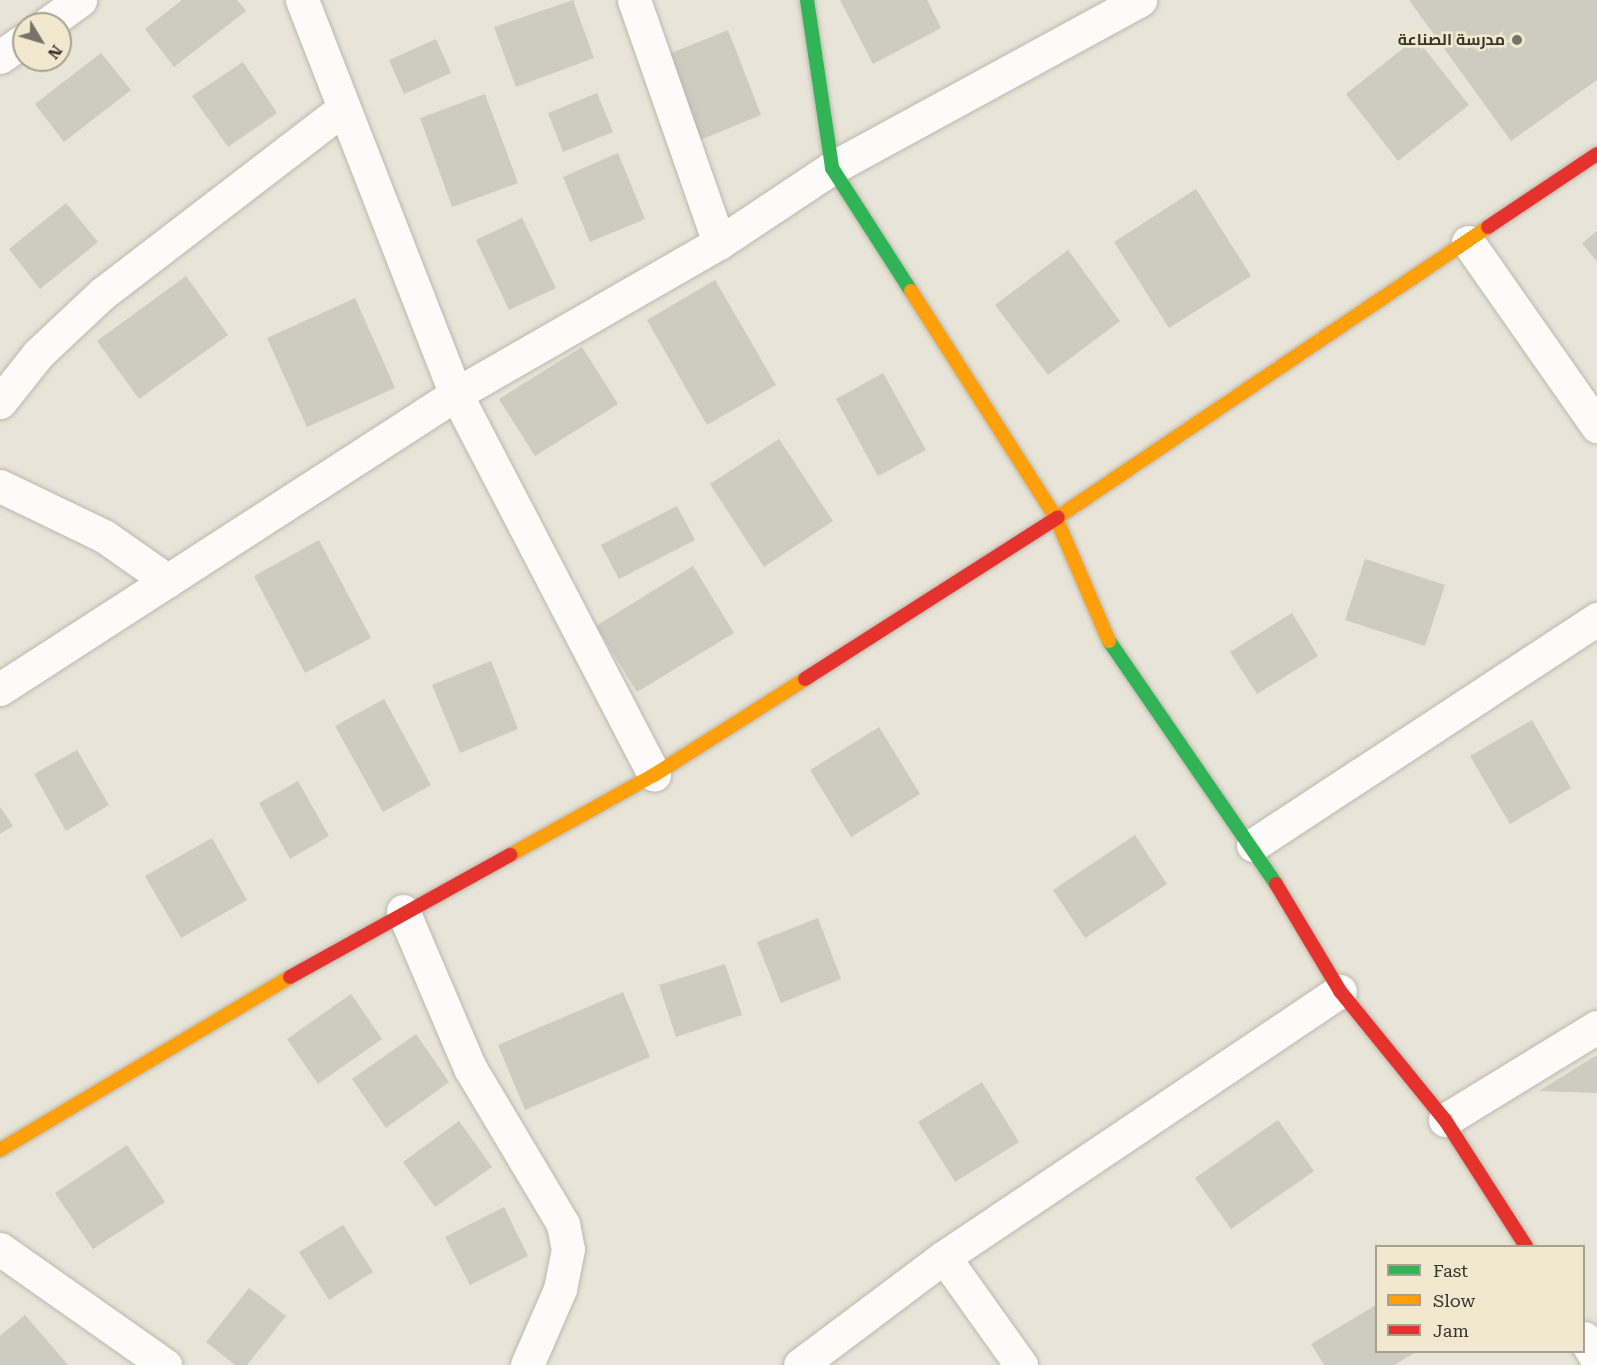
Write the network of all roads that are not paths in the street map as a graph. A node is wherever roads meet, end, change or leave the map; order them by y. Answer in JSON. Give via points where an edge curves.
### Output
{"nodes":[{"id":1,"x":80,"y":0,"type":"edge"},
{"id":2,"x":302,"y":0,"type":"edge"},
{"id":3,"x":634,"y":0,"type":"edge"},
{"id":4,"x":807,"y":0,"type":"edge"},
{"id":5,"x":1140,"y":0,"type":"edge"},
{"id":6,"x":64,"y":12,"type":"edge"},
{"id":7,"x":343,"y":109,"type":"junction"},
{"id":8,"x":1597,"y":154,"type":"edge"},
{"id":9,"x":832,"y":168,"type":"junction"},
{"id":10,"x":1468,"y":242,"type":"junction"},
{"id":11,"x":719,"y":243,"type":"junction"},
{"id":12,"x":456,"y":394,"type":"junction"},
{"id":13,"x":0,"y":402,"type":"edge"},
{"id":14,"x":1597,"y":426,"type":"edge"},
{"id":15,"x":0,"y":486,"type":"edge"},
{"id":16,"x":1056,"y":518,"type":"junction"},
{"id":17,"x":168,"y":582,"type":"junction"},
{"id":18,"x":1597,"y":619,"type":"edge"},
{"id":19,"x":0,"y":689,"type":"edge"},
{"id":20,"x":654,"y":775,"type":"junction"},
{"id":21,"x":1253,"y":845,"type":"junction"},
{"id":22,"x":403,"y":911,"type":"junction"},
{"id":23,"x":1340,"y":991,"type":"junction"},
{"id":24,"x":1597,"y":1027,"type":"edge"},
{"id":25,"x":1445,"y":1120,"type":"junction"},
{"id":26,"x":0,"y":1150,"type":"edge"},
{"id":27,"x":1525,"y":1245,"type":"edge"},
{"id":28,"x":0,"y":1249,"type":"edge"},
{"id":29,"x":944,"y":1257,"type":"junction"},
{"id":30,"x":1585,"y":1340,"type":"edge"},
{"id":31,"x":1597,"y":1359,"type":"edge"},
{"id":32,"x":159,"y":1363,"type":"edge"},
{"id":33,"x":527,"y":1365,"type":"edge"},
{"id":34,"x":800,"y":1365,"type":"edge"},
{"id":35,"x":1020,"y":1365,"type":"edge"}],
"edges":[{"from":1,"to":6,"type":"street"},
{"from":2,"to":7,"type":"street"},
{"from":3,"to":11,"type":"street"},
{"from":4,"to":9,"type":"main road"},
{"from":5,"to":9,"type":"street"},
{"from":7,"to":12,"type":"street"},
{"from":7,"to":13,"type":"street","via":[[103,293],[38,354]]},
{"from":8,"to":10,"type":"main road"},
{"from":9,"to":11,"type":"street"},
{"from":9,"to":16,"type":"main road"},
{"from":10,"to":14,"type":"street"},
{"from":10,"to":16,"type":"main road"},
{"from":11,"to":12,"type":"street"},
{"from":12,"to":17,"type":"street"},
{"from":12,"to":20,"type":"street"},
{"from":15,"to":17,"type":"street","via":[[104,536]]},
{"from":16,"to":20,"type":"main road"},
{"from":16,"to":21,"type":"main road","via":[[1118,658]]},
{"from":17,"to":19,"type":"street"},
{"from":18,"to":21,"type":"street"},
{"from":20,"to":22,"type":"main road"},
{"from":21,"to":23,"type":"main road"},
{"from":22,"to":26,"type":"main road"},
{"from":22,"to":33,"type":"street","via":[[470,1068],[563,1224],[568,1250],[560,1289]]},
{"from":23,"to":25,"type":"main road"},
{"from":23,"to":29,"type":"street"},
{"from":24,"to":25,"type":"street"},
{"from":25,"to":27,"type":"main road"},
{"from":28,"to":32,"type":"street"},
{"from":29,"to":34,"type":"street"},
{"from":29,"to":35,"type":"street"},
{"from":30,"to":31,"type":"street"}]}
